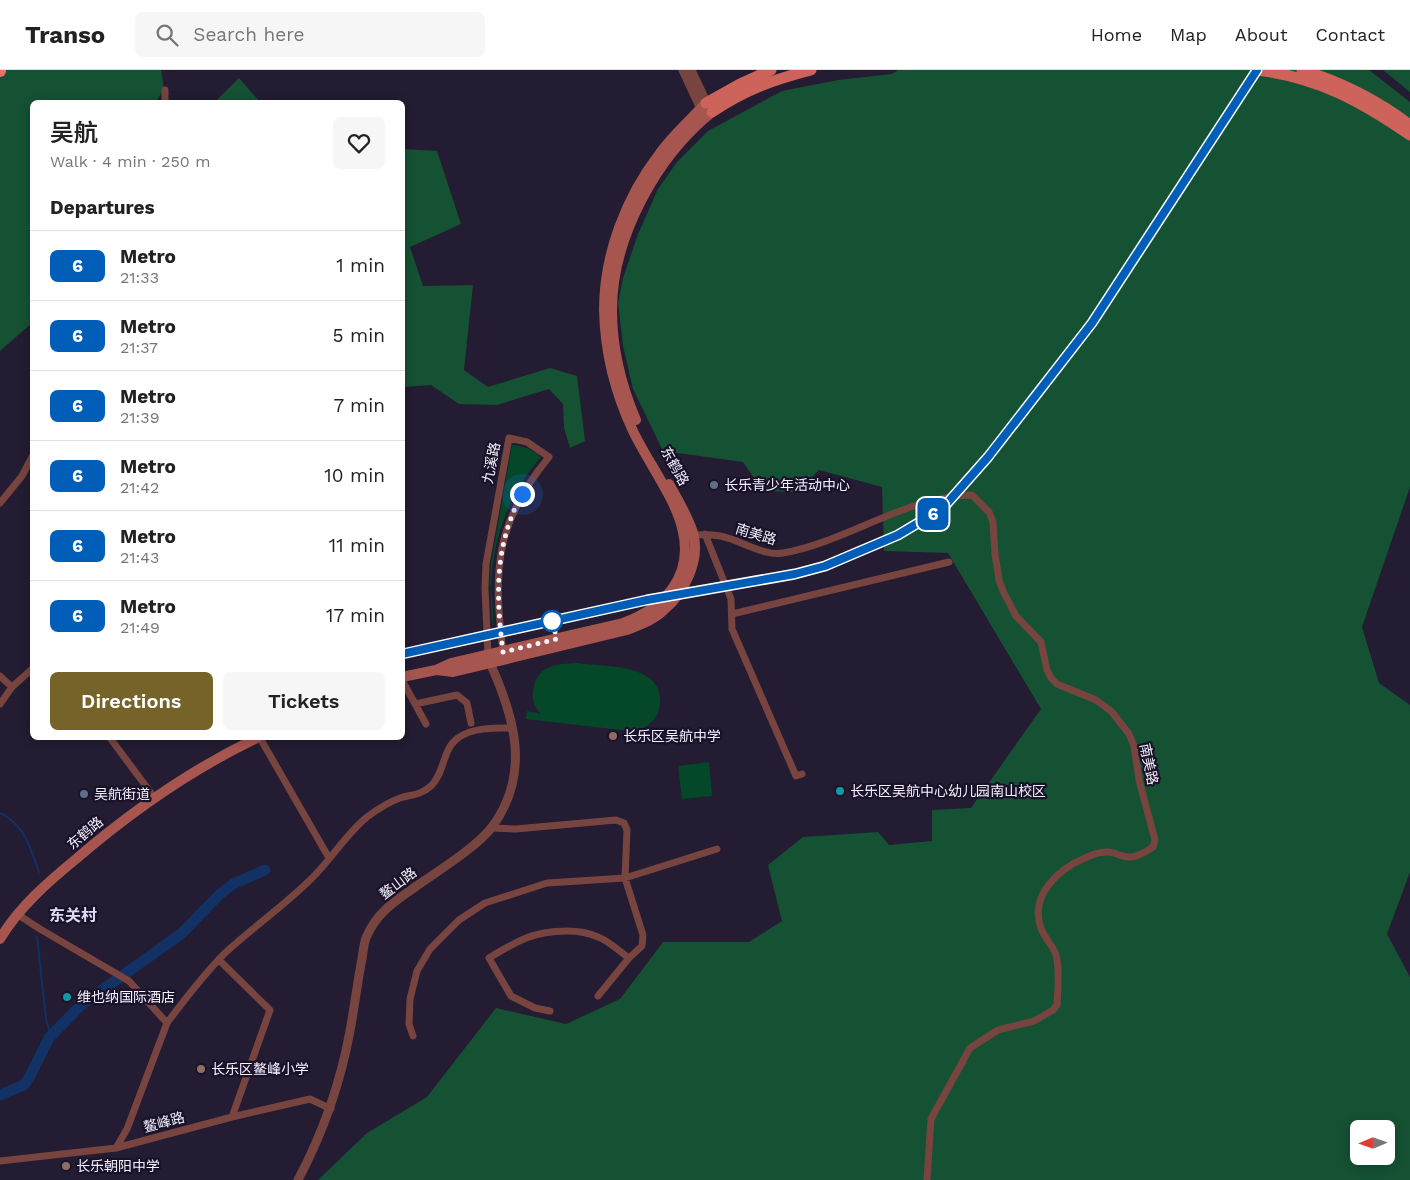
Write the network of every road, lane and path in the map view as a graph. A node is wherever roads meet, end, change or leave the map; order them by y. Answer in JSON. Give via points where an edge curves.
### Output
{"nodes":[{"id":1,"x":683,"y":70,"type":"edge"},
{"id":2,"x":691,"y":70,"type":"edge"},
{"id":3,"x":771,"y":70,"type":"edge"},
{"id":4,"x":811,"y":70,"type":"edge"},
{"id":5,"x":1257,"y":70,"type":"edge"},
{"id":6,"x":1302,"y":70,"type":"edge"},
{"id":7,"x":165,"y":90,"type":"dead end"},
{"id":8,"x":165,"y":100,"type":"edge"},
{"id":9,"x":706,"y":110,"type":"junction"},
{"id":10,"x":1410,"y":125,"type":"edge"},
{"id":11,"x":1410,"y":135,"type":"edge"},
{"id":12,"x":30,"y":461,"type":"edge"},
{"id":13,"x":0,"y":503,"type":"edge"},
{"id":14,"x":705,"y":534,"type":"junction"},
{"id":15,"x":694,"y":535,"type":"junction"},
{"id":16,"x":949,"y":562,"type":"dead end"},
{"id":17,"x":732,"y":614,"type":"junction"},
{"id":18,"x":503,"y":652,"type":"junction"},
{"id":19,"x":489,"y":659,"type":"junction"},
{"id":20,"x":30,"y":672,"type":"edge"},
{"id":21,"x":0,"y":676,"type":"edge"},
{"id":22,"x":405,"y":677,"type":"edge"},
{"id":23,"x":405,"y":684,"type":"edge"},
{"id":24,"x":12,"y":687,"type":"junction"},
{"id":25,"x":0,"y":704,"type":"edge"},
{"id":26,"x":415,"y":704,"type":"junction"},
{"id":27,"x":471,"y":723,"type":"dead end"},
{"id":28,"x":426,"y":724,"type":"dead end"},
{"id":29,"x":513,"y":728,"type":"junction"},
{"id":30,"x":111,"y":740,"type":"edge"},
{"id":31,"x":254,"y":740,"type":"edge"},
{"id":32,"x":259,"y":740,"type":"edge"},
{"id":33,"x":802,"y":774,"type":"dead end"},
{"id":34,"x":154,"y":797,"type":"junction"},
{"id":35,"x":492,"y":828,"type":"junction"},
{"id":36,"x":716,"y":849,"type":"dead end"},
{"id":37,"x":329,"y":858,"type":"junction"},
{"id":38,"x":625,"y":878,"type":"junction"},
{"id":39,"x":17,"y":914,"type":"junction"},
{"id":40,"x":0,"y":939,"type":"edge"},
{"id":41,"x":629,"y":958,"type":"junction"},
{"id":42,"x":220,"y":960,"type":"junction"},
{"id":43,"x":598,"y":996,"type":"dead end"},
{"id":44,"x":550,"y":1011,"type":"dead end"},
{"id":45,"x":167,"y":1023,"type":"junction"},
{"id":46,"x":413,"y":1036,"type":"dead end"},
{"id":47,"x":331,"y":1108,"type":"junction"},
{"id":48,"x":232,"y":1117,"type":"junction"},
{"id":49,"x":116,"y":1148,"type":"junction"},
{"id":50,"x":0,"y":1161,"type":"edge"},
{"id":51,"x":298,"y":1180,"type":"edge"},
{"id":52,"x":927,"y":1180,"type":"edge"}],
"edges":[{"from":1,"to":9,"type":"street"},
{"from":2,"to":9,"type":"street"},
{"from":3,"to":9,"type":"main road","via":[[740,84]]},
{"from":4,"to":9,"type":"main road","via":[[768,82]]},
{"from":5,"to":11,"type":"main road","via":[[1299,78],[1340,92]]},
{"from":6,"to":10,"type":"main road","via":[[1357,91]]},
{"from":7,"to":8,"type":"street"},
{"from":9,"to":15,"type":"main road","name":"东鹤路","via":[[673,150],[635,215],[618,263],[612,308],[615,349],[628,402]]},
{"from":9,"to":18,"type":"main road","name":"东鹤路","via":[[660,151],[635,192],[614,240],[604,309],[617,393],[683,531],[684,559],[680,574],[670,593],[638,617]]},
{"from":12,"to":13,"type":"street"},
{"from":14,"to":15,"type":"street","name":"南美路"},
{"from":14,"to":17,"type":"street","via":[[731,599]]},
{"from":14,"to":52,"type":"street","name":"南美路","via":[[781,554],[915,506],[972,495],[994,522],[999,580],[1016,616],[1041,642],[1051,678],[1057,684],[1096,700],[1112,712],[1134,746],[1139,780],[1155,840],[1153,847],[1130,858],[1096,853],[1065,869],[1045,888],[1040,898],[1039,920],[1056,954],[1057,1005],[1034,1021],[998,1030],[970,1048],[931,1119]]},
{"from":15,"to":19,"type":"main road","name":"东鹤路","via":[[694,558],[688,578],[664,611],[647,622],[626,630]]},
{"from":16,"to":17,"type":"street"},
{"from":17,"to":33,"type":"street","via":[[732,630],[796,776]]},
{"from":18,"to":19,"type":"main road","name":"东鹤路"},
{"from":18,"to":19,"type":"street","name":"九溪路","via":[[498,592],[501,550],[517,504],[549,457],[527,442],[509,438],[486,564]]},
{"from":19,"to":22,"type":"main road","name":"东鹤路","via":[[451,664]]},
{"from":19,"to":29,"type":"street","name":"鳌山路"},
{"from":20,"to":24,"type":"street"},
{"from":21,"to":24,"type":"street"},
{"from":23,"to":26,"type":"street"},
{"from":24,"to":25,"type":"street"},
{"from":26,"to":27,"type":"street","via":[[457,695],[467,703]]},
{"from":26,"to":28,"type":"street"},
{"from":29,"to":35,"type":"street","name":"鳌山路","via":[[516,766],[506,803]]},
{"from":29,"to":37,"type":"street","via":[[474,731],[458,738],[448,749],[433,784],[421,794],[399,799],[368,817]]},
{"from":30,"to":34,"type":"street"},
{"from":31,"to":34,"type":"main road","name":"东鹤路","via":[[192,772]]},
{"from":32,"to":37,"type":"street"},
{"from":34,"to":39,"type":"main road","name":"东鹤路","via":[[64,869]]},
{"from":35,"to":38,"type":"street","via":[[516,829],[616,820],[624,823],[627,830]]},
{"from":35,"to":47,"type":"street","name":"鳌山路","via":[[390,904],[376,919],[366,939],[343,1069]]},
{"from":36,"to":38,"type":"street"},
{"from":37,"to":42,"type":"street","via":[[313,878]]},
{"from":38,"to":41,"type":"street","via":[[643,935],[642,946]]},
{"from":38,"to":46,"type":"street","via":[[547,883],[485,903],[459,920],[430,950],[417,971],[410,999],[409,1024]]},
{"from":39,"to":40,"type":"main road","name":"东鹤路"},
{"from":39,"to":45,"type":"street","via":[[129,982]]},
{"from":41,"to":43,"type":"street"},
{"from":41,"to":44,"type":"street","via":[[599,937],[583,932],[553,931],[515,942],[489,958],[511,996],[535,1008]]},
{"from":42,"to":45,"type":"street"},
{"from":42,"to":48,"type":"street","via":[[270,1010]]},
{"from":45,"to":49,"type":"street","via":[[127,1129]]},
{"from":47,"to":48,"type":"street","name":"鳌峰路","via":[[310,1099]]},
{"from":47,"to":51,"type":"street","name":"鳌山路"},
{"from":48,"to":49,"type":"street","name":"鳌峰路"},
{"from":49,"to":50,"type":"street","name":"鳌峰路"}]}
